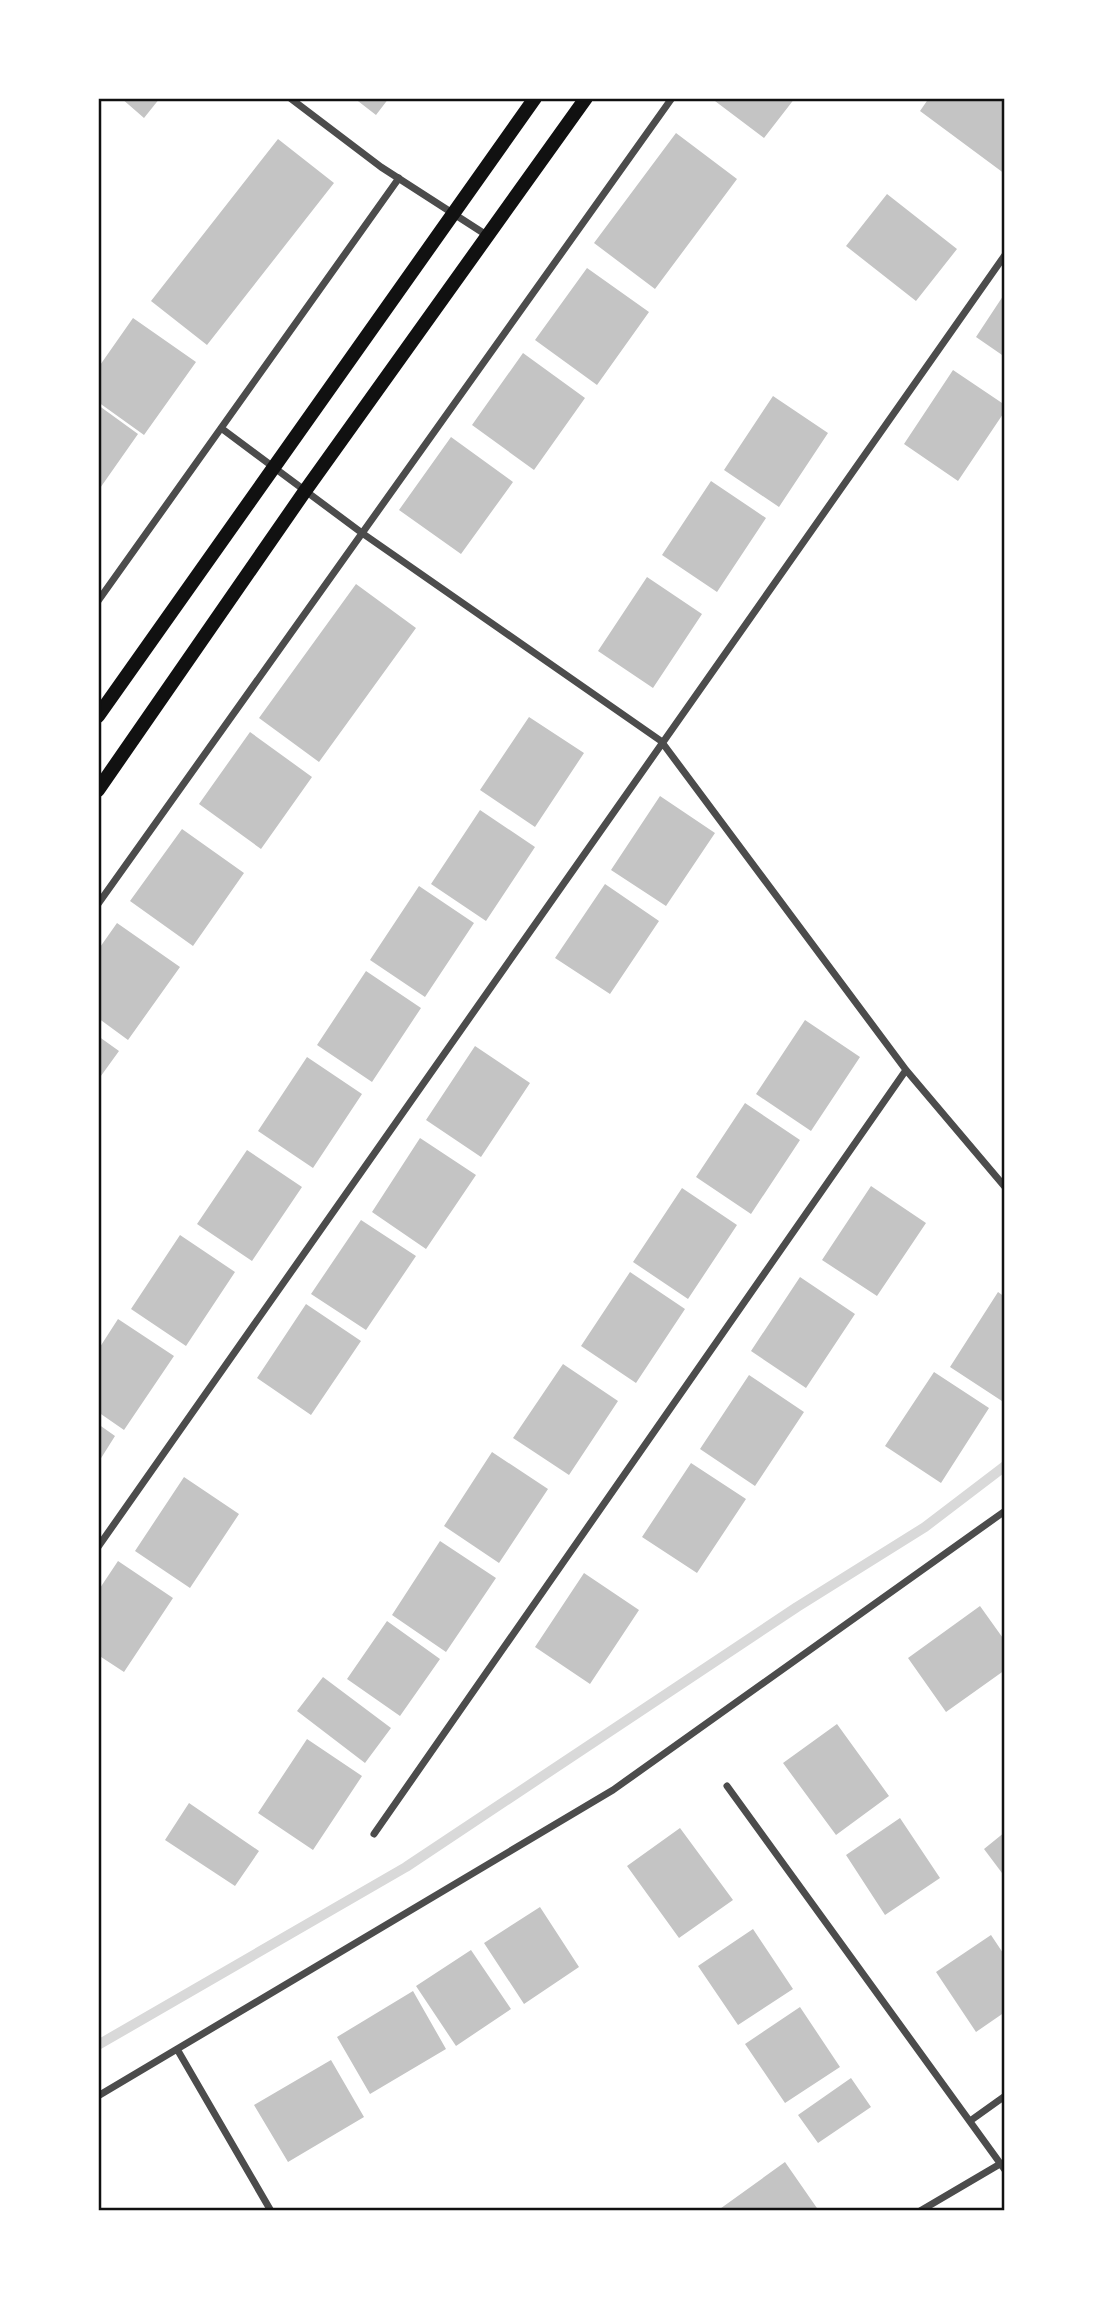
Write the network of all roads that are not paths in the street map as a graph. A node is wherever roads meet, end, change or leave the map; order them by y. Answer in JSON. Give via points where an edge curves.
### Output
{"nodes":[{"id":1,"x":290,"y":98,"type":"edge"},
{"id":2,"x":535,"y":98,"type":"edge"},
{"id":3,"x":586,"y":98,"type":"edge"},
{"id":4,"x":672,"y":98,"type":"edge"},
{"id":5,"x":399,"y":178,"type":"junction"},
{"id":6,"x":454,"y":212,"type":"junction"},
{"id":7,"x":488,"y":236,"type":"junction"},
{"id":8,"x":1005,"y":255,"type":"edge"},
{"id":9,"x":221,"y":428,"type":"junction"},
{"id":10,"x":272,"y":467,"type":"junction"},
{"id":11,"x":305,"y":491,"type":"junction"},
{"id":12,"x":362,"y":533,"type":"junction"},
{"id":13,"x":98,"y":601,"type":"edge"},
{"id":14,"x":98,"y":716,"type":"edge"},
{"id":15,"x":661,"y":741,"type":"junction"},
{"id":16,"x":98,"y":790,"type":"edge"},
{"id":17,"x":98,"y":904,"type":"edge"},
{"id":18,"x":906,"y":1070,"type":"junction"},
{"id":19,"x":1005,"y":1187,"type":"edge"},
{"id":20,"x":1005,"y":1511,"type":"edge"},
{"id":21,"x":98,"y":1547,"type":"edge"},
{"id":22,"x":727,"y":1786,"type":"dead end"},
{"id":23,"x":374,"y":1835,"type":"dead end"},
{"id":24,"x":177,"y":2049,"type":"junction"},
{"id":25,"x":98,"y":2096,"type":"edge"},
{"id":26,"x":1005,"y":2096,"type":"edge"},
{"id":27,"x":970,"y":2121,"type":"junction"},
{"id":28,"x":1003,"y":2167,"type":"edge"},
{"id":29,"x":271,"y":2211,"type":"edge"},
{"id":30,"x":920,"y":2211,"type":"edge"}],
"edges":[{"from":1,"to":5,"type":"street"},
{"from":2,"to":6,"type":"main road"},
{"from":3,"to":7,"type":"main road"},
{"from":4,"to":12,"type":"street"},
{"from":5,"to":6,"type":"street"},
{"from":5,"to":9,"type":"street"},
{"from":6,"to":7,"type":"street"},
{"from":6,"to":10,"type":"main road"},
{"from":7,"to":11,"type":"main road"},
{"from":8,"to":15,"type":"street"},
{"from":9,"to":10,"type":"street"},
{"from":9,"to":13,"type":"street"},
{"from":10,"to":11,"type":"street"},
{"from":10,"to":14,"type":"main road"},
{"from":11,"to":12,"type":"street"},
{"from":11,"to":16,"type":"main road"},
{"from":12,"to":15,"type":"street"},
{"from":12,"to":17,"type":"street"},
{"from":15,"to":18,"type":"street"},
{"from":15,"to":21,"type":"street"},
{"from":18,"to":19,"type":"street"},
{"from":18,"to":23,"type":"street"},
{"from":20,"to":24,"type":"street","via":[[613,1790]]},
{"from":22,"to":27,"type":"street"},
{"from":24,"to":25,"type":"street"},
{"from":24,"to":29,"type":"street"},
{"from":26,"to":27,"type":"street"},
{"from":27,"to":28,"type":"street"},
{"from":28,"to":30,"type":"street"}]}
